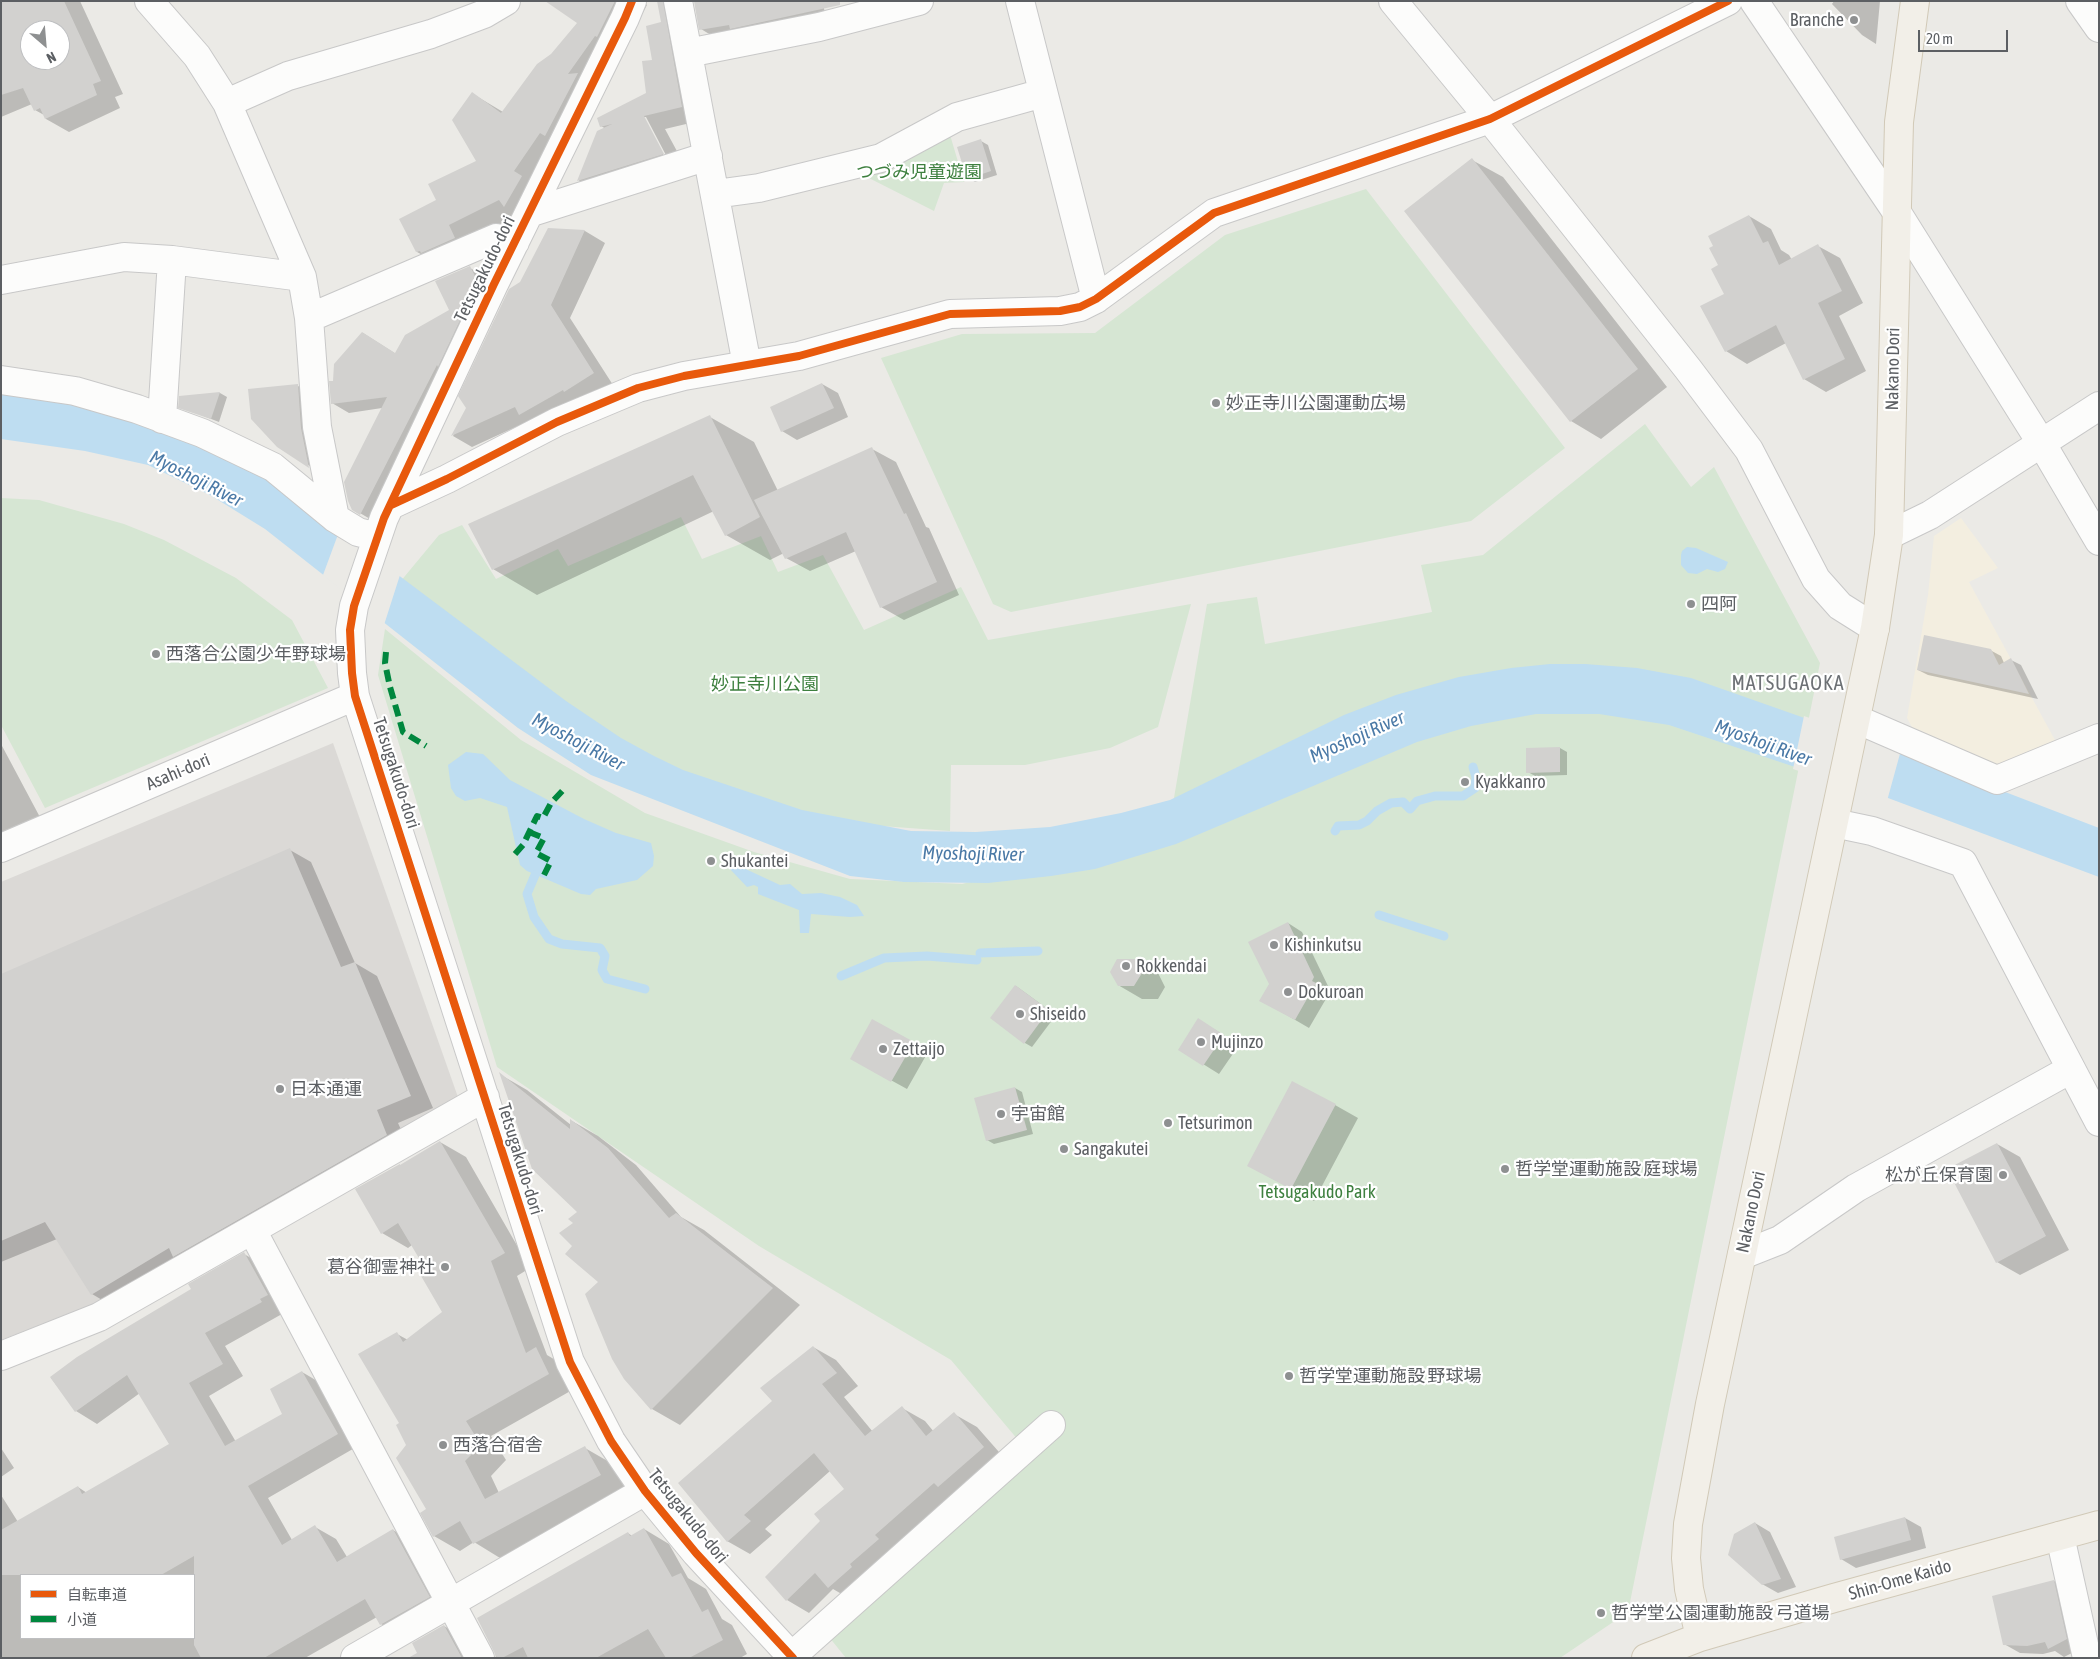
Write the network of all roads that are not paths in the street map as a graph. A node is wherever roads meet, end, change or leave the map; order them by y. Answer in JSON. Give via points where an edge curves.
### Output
{"nodes":[{"id":1,"x":149,"y":1,"type":"edge"},
{"id":2,"x":506,"y":1,"type":"edge"},
{"id":3,"x":632,"y":1,"type":"edge"},
{"id":4,"x":678,"y":1,"type":"edge"},
{"id":5,"x":919,"y":1,"type":"edge"},
{"id":6,"x":1020,"y":1,"type":"edge"},
{"id":7,"x":1393,"y":1,"type":"edge"},
{"id":8,"x":1728,"y":1,"type":"edge"},
{"id":9,"x":1754,"y":1,"type":"edge"},
{"id":10,"x":1915,"y":1,"type":"edge"},
{"id":11,"x":2080,"y":1,"type":"edge"},
{"id":12,"x":2099,"y":28,"type":"edge"},
{"id":13,"x":688,"y":54,"type":"junction"},
{"id":14,"x":1043,"y":93,"type":"junction"},
{"id":15,"x":227,"y":103,"type":"junction"},
{"id":16,"x":1490,"y":119,"type":"junction"},
{"id":17,"x":708,"y":156,"type":"junction"},
{"id":18,"x":715,"y":194,"type":"junction"},
{"id":19,"x":1896,"y":211,"type":"junction"},
{"id":20,"x":529,"y":214,"type":"junction"},
{"id":21,"x":515,"y":242,"type":"junction"},
{"id":22,"x":172,"y":260,"type":"junction"},
{"id":23,"x":302,"y":277,"type":"junction"},
{"id":24,"x":1,"y":280,"type":"edge"},
{"id":25,"x":1096,"y":299,"type":"junction"},
{"id":26,"x":309,"y":318,"type":"junction"},
{"id":27,"x":747,"y":365,"type":"junction"},
{"id":28,"x":1,"y":380,"type":"edge"},
{"id":29,"x":2099,"y":406,"type":"edge"},
{"id":30,"x":162,"y":418,"type":"junction"},
{"id":31,"x":2042,"y":444,"type":"junction"},
{"id":32,"x":391,"y":505,"type":"junction"},
{"id":33,"x":335,"y":518,"type":"junction"},
{"id":34,"x":1889,"y":535,"type":"junction"},
{"id":35,"x":2099,"y":541,"type":"edge"},
{"id":36,"x":374,"y":545,"type":"junction"},
{"id":37,"x":1875,"y":628,"type":"junction"},
{"id":38,"x":355,"y":696,"type":"junction"},
{"id":39,"x":1854,"y":727,"type":"junction"},
{"id":40,"x":2099,"y":738,"type":"edge"},
{"id":41,"x":1834,"y":823,"type":"junction"},
{"id":42,"x":1,"y":848,"type":"edge"},
{"id":43,"x":2071,"y":1069,"type":"junction"},
{"id":44,"x":486,"y":1097,"type":"junction"},
{"id":45,"x":2099,"y":1122,"type":"edge"},
{"id":46,"x":252,"y":1230,"type":"junction"},
{"id":47,"x":1742,"y":1255,"type":"junction"},
{"id":48,"x":1,"y":1356,"type":"edge"},
{"id":49,"x":1051,"y":1425,"type":"dead end"},
{"id":50,"x":645,"y":1490,"type":"junction"},
{"id":51,"x":2099,"y":1525,"type":"edge"},
{"id":52,"x":2060,"y":1536,"type":"junction"},
{"id":53,"x":451,"y":1602,"type":"junction"},
{"id":54,"x":1700,"y":1637,"type":"junction"},
{"id":55,"x":792,"y":1657,"type":"edge"},
{"id":56,"x":355,"y":1658,"type":"edge"},
{"id":57,"x":480,"y":1658,"type":"edge"},
{"id":58,"x":1646,"y":1658,"type":"edge"},
{"id":59,"x":2087,"y":1658,"type":"edge"}],
"edges":[{"from":1,"to":15,"type":"street","via":[[197,56]]},
{"from":2,"to":15,"type":"street","via":[[484,14],[431,34],[288,76]]},
{"from":3,"to":20,"type":"street","name":"Tetsugakudo-dori"},
{"from":4,"to":13,"type":"street"},
{"from":5,"to":13,"type":"street","via":[[819,27]]},
{"from":6,"to":14,"type":"street"},
{"from":7,"to":16,"type":"street"},
{"from":8,"to":16,"type":"street"},
{"from":9,"to":19,"type":"street"},
{"from":10,"to":19,"type":"main road","name":"Nakano Dori","via":[[1899,122]]},
{"from":11,"to":12,"type":"street"},
{"from":13,"to":17,"type":"street"},
{"from":14,"to":18,"type":"street","via":[[957,117],[881,158],[759,188]]},
{"from":14,"to":25,"type":"street"},
{"from":15,"to":23,"type":"street"},
{"from":16,"to":25,"type":"street","via":[[1214,213]]},
{"from":16,"to":37,"type":"street","via":[[1749,450],[1816,579],[1840,606]]},
{"from":17,"to":18,"type":"street"},
{"from":17,"to":20,"type":"street"},
{"from":18,"to":27,"type":"street"},
{"from":19,"to":31,"type":"street"},
{"from":19,"to":34,"type":"main road","name":"Nakano Dori"},
{"from":20,"to":21,"type":"street","name":"Tetsugakudo-dori"},
{"from":21,"to":26,"type":"street","via":[[496,238]]},
{"from":21,"to":32,"type":"street","name":"Tetsugakudo-dori"},
{"from":22,"to":23,"type":"street"},
{"from":22,"to":24,"type":"street","via":[[124,257]]},
{"from":22,"to":30,"type":"street"},
{"from":23,"to":26,"type":"street"},
{"from":25,"to":27,"type":"street","via":[[1060,312],[950,314],[799,356]]},
{"from":26,"to":33,"type":"street","via":[[317,427]]},
{"from":27,"to":32,"type":"street","via":[[638,388],[557,422]]},
{"from":28,"to":30,"type":"street","via":[[74,391]]},
{"from":29,"to":31,"type":"street"},
{"from":30,"to":33,"type":"street","via":[[273,467]]},
{"from":31,"to":34,"type":"street","via":[[1930,514]]},
{"from":31,"to":35,"type":"street"},
{"from":32,"to":36,"type":"street","name":"Tetsugakudo-dori"},
{"from":33,"to":36,"type":"street"},
{"from":34,"to":37,"type":"main road","name":"Nakano Dori"},
{"from":36,"to":38,"type":"street","name":"Tetsugakudo-dori","via":[[354,606],[350,630]]},
{"from":37,"to":39,"type":"main road","name":"Nakano Dori"},
{"from":38,"to":42,"type":"street","name":"Asahi-dori"},
{"from":38,"to":44,"type":"street","name":"Tetsugakudo-dori"},
{"from":39,"to":40,"type":"street","via":[[1997,780]]},
{"from":39,"to":41,"type":"main road","name":"Nakano Dori"},
{"from":41,"to":43,"type":"street","via":[[1872,831],[1963,863]]},
{"from":41,"to":47,"type":"main road","name":"Nakano Dori"},
{"from":43,"to":45,"type":"street"},
{"from":43,"to":47,"type":"street","via":[[1856,1188],[1780,1240]]},
{"from":44,"to":46,"type":"street"},
{"from":44,"to":50,"type":"street","name":"Tetsugakudo-dori","via":[[570,1362],[611,1441]]},
{"from":46,"to":48,"type":"street","via":[[99,1317]]},
{"from":46,"to":53,"type":"street"},
{"from":47,"to":54,"type":"main road","name":"Nakano Dori","via":[[1688,1524],[1686,1558],[1689,1589]]},
{"from":49,"to":55,"type":"street"},
{"from":50,"to":53,"type":"street"},
{"from":50,"to":55,"type":"street","name":"Tetsugakudo-dori","via":[[696,1552]]},
{"from":51,"to":52,"type":"main road","name":"Shin-Ome Kaido"},
{"from":52,"to":54,"type":"main road","name":"Shin-Ome Kaido"},
{"from":52,"to":59,"type":"street"},
{"from":53,"to":56,"type":"street"},
{"from":53,"to":57,"type":"street"},
{"from":54,"to":58,"type":"main road","name":"Shin-Ome Kaido"}]}
